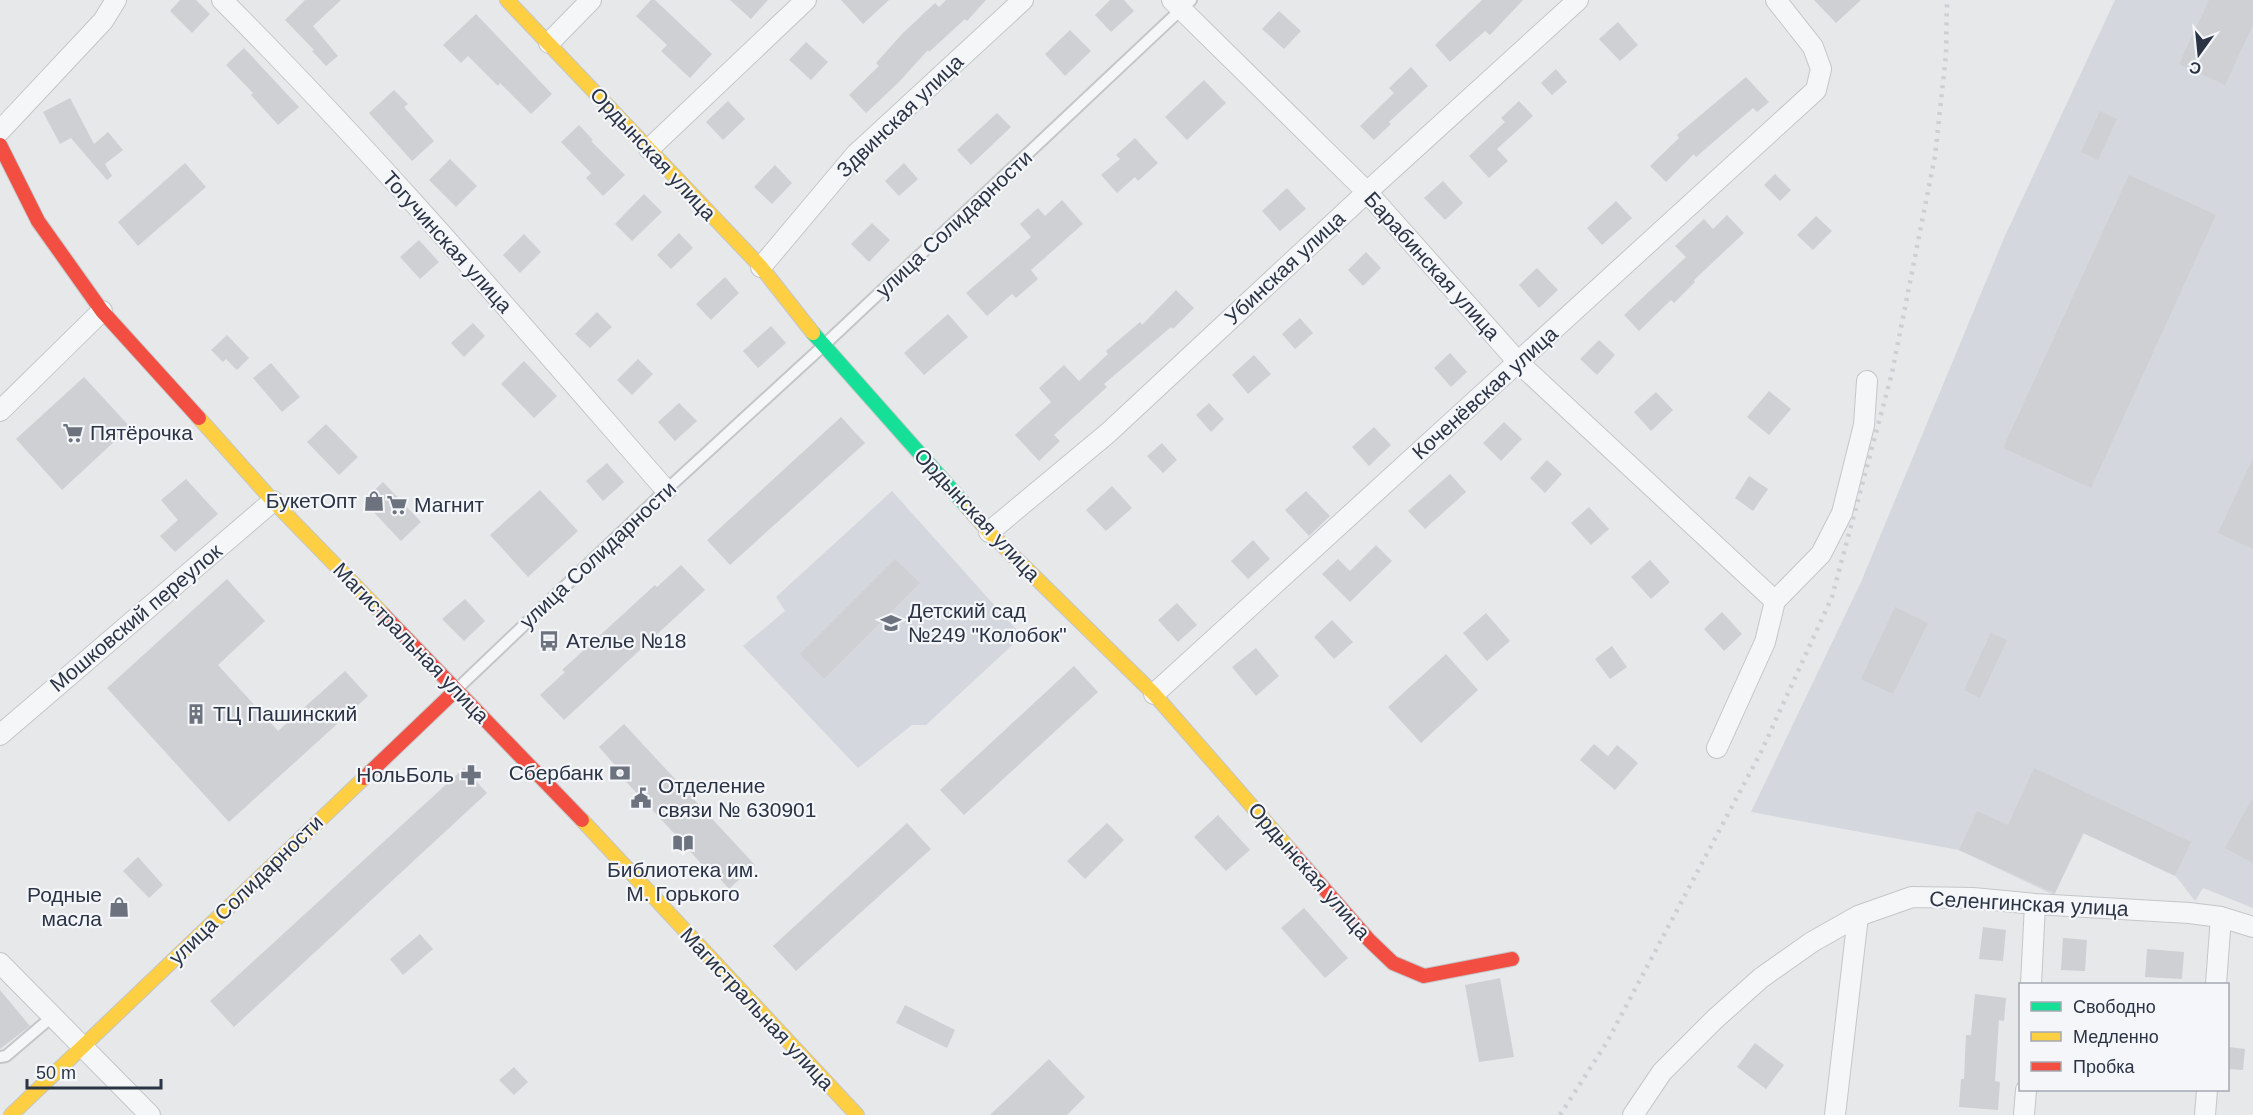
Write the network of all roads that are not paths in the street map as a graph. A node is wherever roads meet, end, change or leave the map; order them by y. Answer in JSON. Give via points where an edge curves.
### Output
{"nodes":[{"id":1,"x":116,"y":0,"type":"edge"},
{"id":2,"x":222,"y":0,"type":"edge"},
{"id":3,"x":507,"y":0,"type":"edge"},
{"id":4,"x":591,"y":0,"type":"edge"},
{"id":5,"x":806,"y":0,"type":"edge"},
{"id":6,"x":1023,"y":0,"type":"edge"},
{"id":7,"x":1578,"y":0,"type":"edge"},
{"id":8,"x":1776,"y":0,"type":"edge"},
{"id":9,"x":1181,"y":3,"type":"edge"},
{"id":10,"x":549,"y":43,"type":"junction"},
{"id":11,"x":0,"y":131,"type":"edge"},
{"id":12,"x":0,"y":145,"type":"edge"},
{"id":13,"x":649,"y":149,"type":"junction"},
{"id":14,"x":1366,"y":192,"type":"junction"},
{"id":15,"x":761,"y":267,"type":"junction"},
{"id":16,"x":102,"y":311,"type":"junction"},
{"id":17,"x":823,"y":346,"type":"junction"},
{"id":18,"x":1519,"y":363,"type":"junction"},
{"id":19,"x":1867,"y":381,"type":"dead end"},
{"id":20,"x":0,"y":411,"type":"edge"},
{"id":21,"x":666,"y":490,"type":"junction"},
{"id":22,"x":273,"y":501,"type":"junction"},
{"id":23,"x":989,"y":532,"type":"junction"},
{"id":24,"x":1775,"y":601,"type":"junction"},
{"id":25,"x":456,"y":690,"type":"junction"},
{"id":26,"x":1154,"y":694,"type":"junction"},
{"id":27,"x":0,"y":735,"type":"edge"},
{"id":28,"x":1717,"y":748,"type":"dead end"},
{"id":29,"x":2035,"y":904,"type":"junction"},
{"id":30,"x":1858,"y":916,"type":"junction"},
{"id":31,"x":2221,"y":917,"type":"junction"},
{"id":32,"x":2253,"y":927,"type":"edge"},
{"id":33,"x":1512,"y":959,"type":"dead end"},
{"id":34,"x":0,"y":963,"type":"edge"},
{"id":35,"x":2031,"y":983,"type":"edge"},
{"id":36,"x":2216,"y":983,"type":"edge"},
{"id":37,"x":52,"y":1016,"type":"junction"},
{"id":38,"x":83,"y":1046,"type":"junction"},
{"id":39,"x":0,"y":1057,"type":"edge"},
{"id":40,"x":2026,"y":1091,"type":"edge"},
{"id":41,"x":2207,"y":1091,"type":"edge"},
{"id":42,"x":10,"y":1115,"type":"edge"},
{"id":43,"x":150,"y":1115,"type":"edge"},
{"id":44,"x":856,"y":1115,"type":"edge"},
{"id":45,"x":1633,"y":1115,"type":"edge"},
{"id":46,"x":1835,"y":1115,"type":"edge"},
{"id":47,"x":2024,"y":1115,"type":"edge"},
{"id":48,"x":2205,"y":1115,"type":"edge"}],
"edges":[{"from":1,"to":11,"type":"street","via":[[103,21]]},
{"from":2,"to":21,"type":"street","name":"Тогучинская улица","via":[[305,83]]},
{"from":3,"to":10,"type":"street","name":"Ордынская улица"},
{"from":4,"to":10,"type":"street"},
{"from":5,"to":13,"type":"street"},
{"from":6,"to":15,"type":"street","name":"Здвинская улица","via":[[856,154]]},
{"from":7,"to":14,"type":"street","name":"Убинская улица"},
{"from":8,"to":18,"type":"street","name":"Коченёвская улица","via":[[1813,47],[1821,69],[1816,90]]},
{"from":9,"to":14,"type":"street","name":"Барабинская улица"},
{"from":9,"to":17,"type":"lane","name":"улица Солидарности"},
{"from":10,"to":13,"type":"street","name":"Ордынская улица"},
{"from":12,"to":16,"type":"street","name":"Магистральная улица","via":[[38,221]]},
{"from":13,"to":15,"type":"street","name":"Ордынская улица"},
{"from":14,"to":18,"type":"street","name":"Барабинская улица"},
{"from":14,"to":23,"type":"street","name":"Убинская улица","via":[[1108,433]]},
{"from":15,"to":17,"type":"street","name":"Ордынская улица"},
{"from":16,"to":20,"type":"street"},
{"from":16,"to":22,"type":"street","name":"Магистральная улица"},
{"from":17,"to":21,"type":"lane","name":"улица Солидарности"},
{"from":17,"to":23,"type":"street","name":"Ордынская улица"},
{"from":18,"to":24,"type":"street","name":"Барабинская улица"},
{"from":18,"to":26,"type":"street","name":"Коченёвская улица"},
{"from":19,"to":24,"type":"street","via":[[1864,425],[1842,513],[1821,554]]},
{"from":21,"to":25,"type":"lane","name":"улица Солидарности"},
{"from":22,"to":25,"type":"street","name":"Магистральная улица"},
{"from":22,"to":27,"type":"street","name":"Мошковский переулок"},
{"from":23,"to":26,"type":"street","name":"Ордынская улица"},
{"from":24,"to":28,"type":"street","via":[[1765,642]]},
{"from":25,"to":38,"type":"street","name":"улица Солидарности"},
{"from":25,"to":44,"type":"street","name":"Магистральная улица","via":[[537,771]]},
{"from":26,"to":33,"type":"street","name":"Ордынская улица","via":[[1369,940],[1394,963],[1424,976]]},
{"from":29,"to":30,"type":"street","name":"Селенгинская улица","via":[[1912,897]]},
{"from":29,"to":31,"type":"street","name":"Селенгинская улица"},
{"from":29,"to":35,"type":"street"},
{"from":30,"to":45,"type":"street","name":"Селенгинская улица","via":[[1803,948],[1730,1005],[1662,1072]]},
{"from":30,"to":46,"type":"street"},
{"from":31,"to":32,"type":"street","name":"Селенгинская улица"},
{"from":31,"to":36,"type":"street"},
{"from":34,"to":37,"type":"street"},
{"from":37,"to":38,"type":"street"},
{"from":37,"to":39,"type":"lane"},
{"from":38,"to":42,"type":"street","name":"улица Солидарности"},
{"from":38,"to":43,"type":"street"},
{"from":40,"to":47,"type":"street"},
{"from":41,"to":48,"type":"street"}]}
